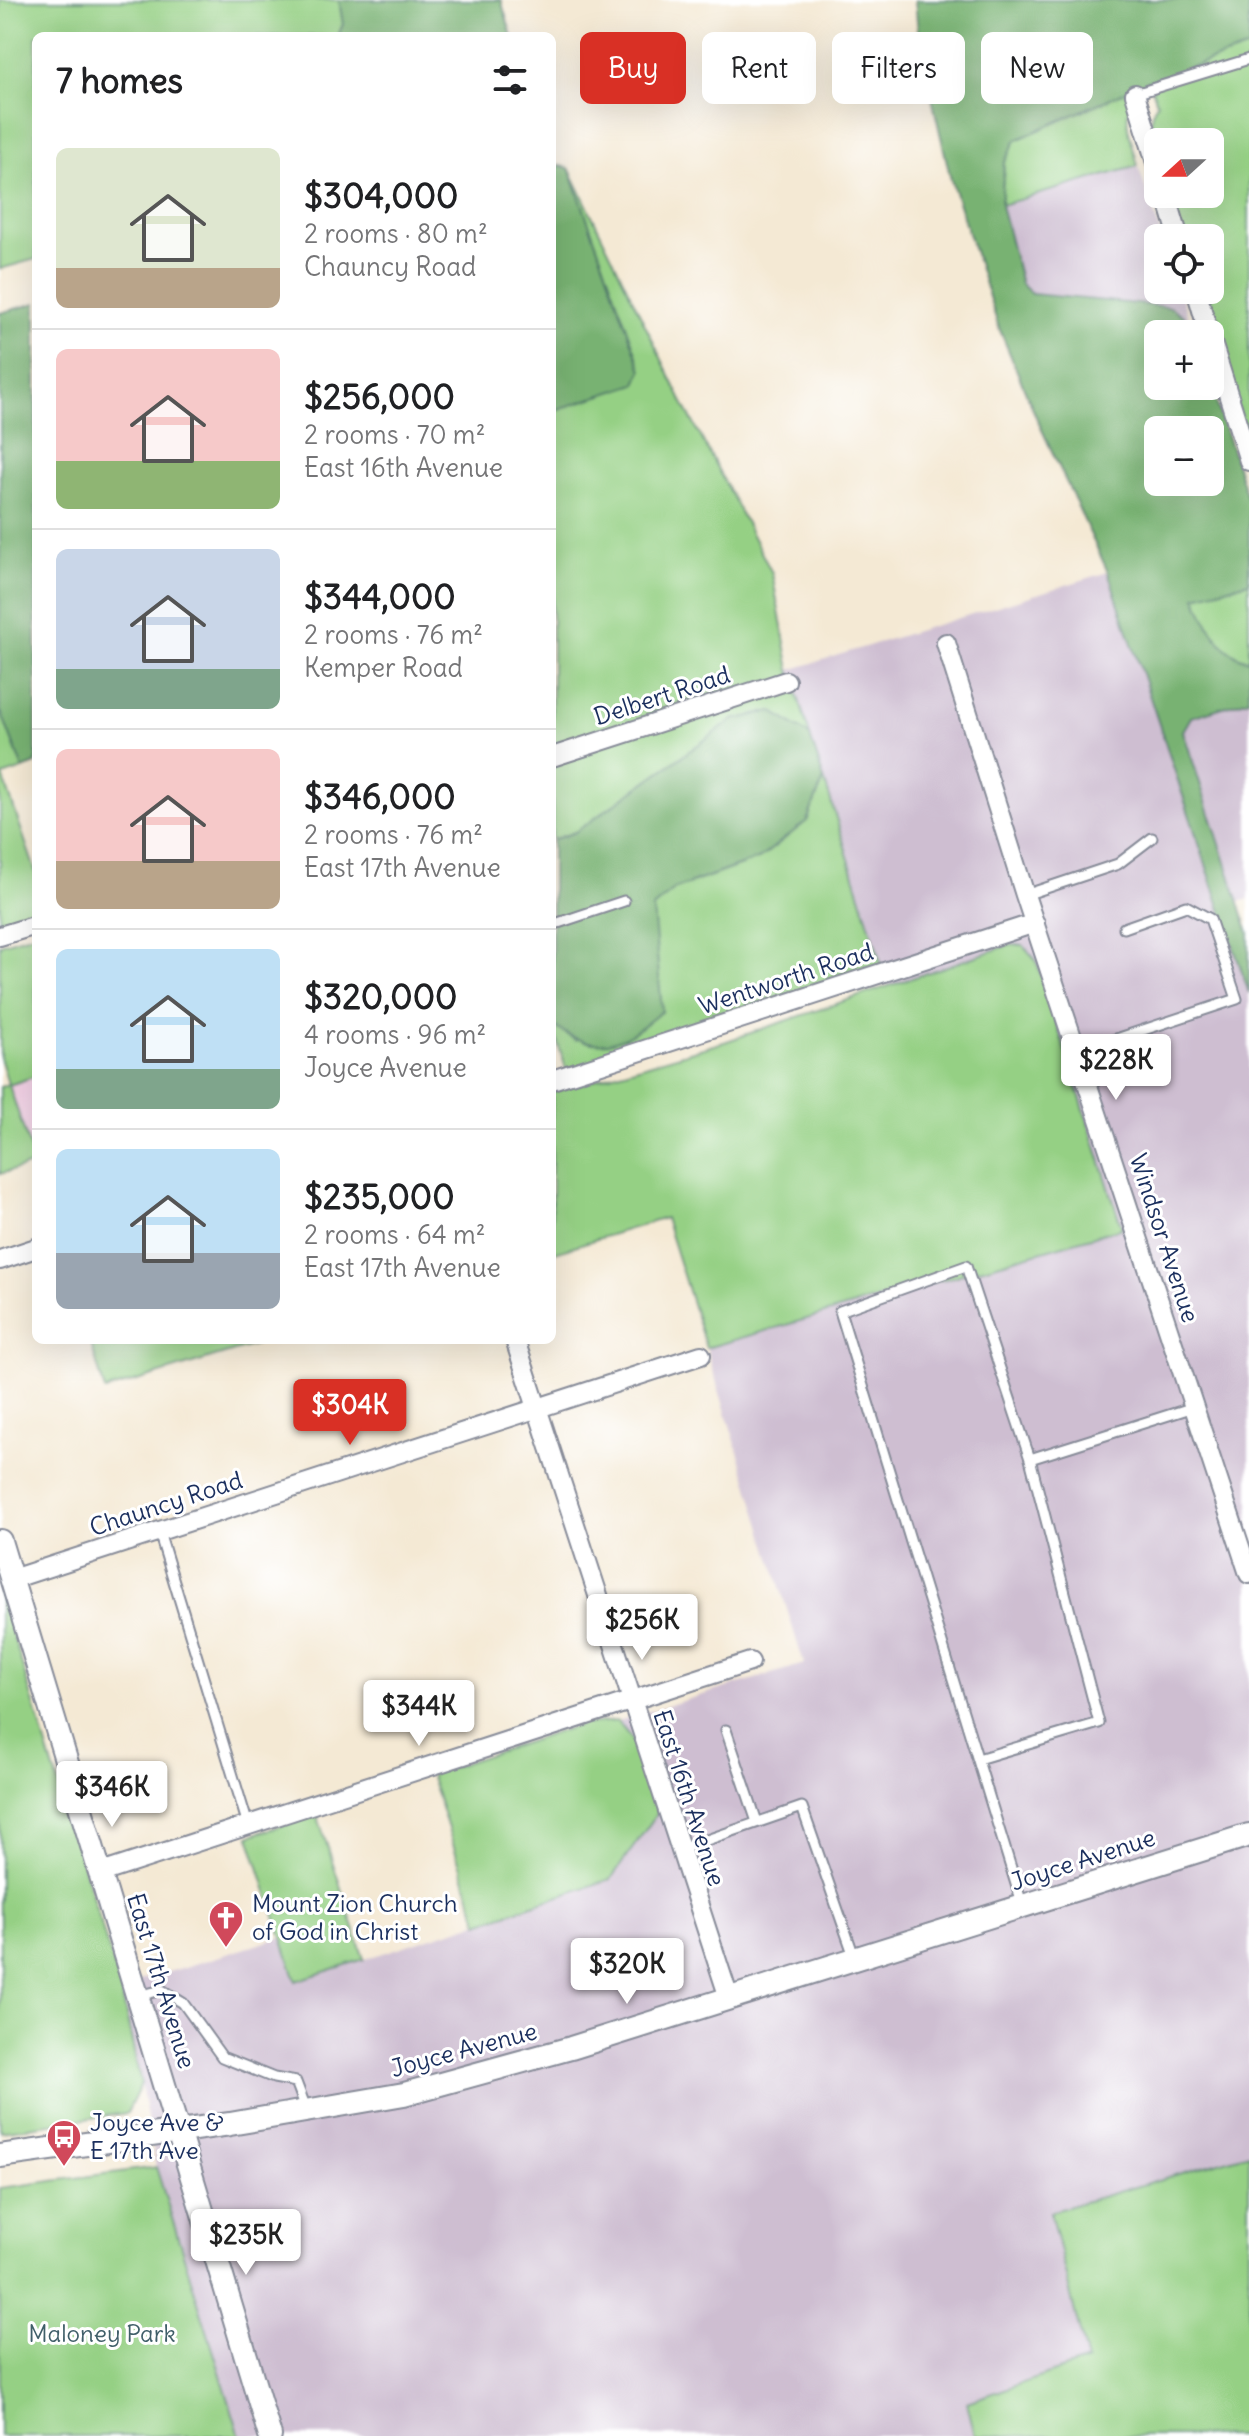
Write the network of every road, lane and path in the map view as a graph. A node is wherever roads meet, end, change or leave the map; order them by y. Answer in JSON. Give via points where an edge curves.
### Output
{"nodes":[{"id":1,"x":1249,"y":59,"type":"edge"},
{"id":2,"x":1135,"y":94,"type":"joint"},
{"id":3,"x":1145,"y":128,"type":"edge"},
{"id":4,"x":1224,"y":380,"type":"edge"},
{"id":5,"x":1249,"y":461,"type":"edge"},
{"id":6,"x":946,"y":643,"type":"dead end"},
{"id":7,"x":786,"y":681,"type":"dead end"},
{"id":8,"x":556,"y":756,"type":"edge"},
{"id":9,"x":1152,"y":838,"type":"dead end"},
{"id":10,"x":1025,"y":895,"type":"junction"},
{"id":11,"x":624,"y":901,"type":"dead end"},
{"id":12,"x":1035,"y":923,"type":"junction"},
{"id":13,"x":556,"y":924,"type":"edge"},
{"id":14,"x":32,"y":926,"type":"edge"},
{"id":15,"x":1124,"y":928,"type":"dead end"},
{"id":16,"x":0,"y":936,"type":"edge"},
{"id":17,"x":1077,"y":1052,"type":"junction"},
{"id":18,"x":556,"y":1079,"type":"edge"},
{"id":19,"x":32,"y":1249,"type":"edge"},
{"id":20,"x":0,"y":1260,"type":"edge"},
{"id":21,"x":516,"y":1344,"type":"edge"},
{"id":22,"x":701,"y":1355,"type":"dead end"},
{"id":23,"x":1194,"y":1407,"type":"junction"},
{"id":24,"x":537,"y":1409,"type":"junction"},
{"id":25,"x":1030,"y":1459,"type":"junction"},
{"id":26,"x":159,"y":1532,"type":"junction"},
{"id":27,"x":0,"y":1541,"type":"edge"},
{"id":28,"x":1249,"y":1574,"type":"edge"},
{"id":29,"x":12,"y":1579,"type":"junction"},
{"id":30,"x":750,"y":1662,"type":"dead end"},
{"id":31,"x":632,"y":1700,"type":"junction"},
{"id":32,"x":726,"y":1730,"type":"dead end"},
{"id":33,"x":978,"y":1759,"type":"junction"},
{"id":34,"x":757,"y":1822,"type":"junction"},
{"id":35,"x":248,"y":1825,"type":"junction"},
{"id":36,"x":1249,"y":1835,"type":"edge"},
{"id":37,"x":681,"y":1849,"type":"junction"},
{"id":38,"x":101,"y":1873,"type":"junction"},
{"id":39,"x":1023,"y":1907,"type":"junction"},
{"id":40,"x":855,"y":1959,"type":"junction"},
{"id":41,"x":138,"y":1996,"type":"junction"},
{"id":42,"x":729,"y":1998,"type":"junction"},
{"id":43,"x":307,"y":2111,"type":"junction"},
{"id":44,"x":179,"y":2131,"type":"junction"},
{"id":45,"x":0,"y":2156,"type":"edge"},
{"id":46,"x":270,"y":2436,"type":"edge"}],
"edges":[{"from":1,"to":2,"type":"lane"},
{"from":2,"to":3,"type":"street"},
{"from":4,"to":5,"type":"street"},
{"from":6,"to":10,"type":"street","name":"Windsor Avenue"},
{"from":7,"to":8,"type":"street","name":"Delbert Road"},
{"from":9,"to":10,"type":"lane","via":[[1118,864]]},
{"from":10,"to":12,"type":"street","name":"Windsor Avenue"},
{"from":11,"to":13,"type":"lane"},
{"from":12,"to":17,"type":"street","name":"Windsor Avenue"},
{"from":12,"to":18,"type":"street","name":"Wentworth Road"},
{"from":14,"to":16,"type":"street"},
{"from":15,"to":17,"type":"lane","via":[[1186,906],[1210,919],[1237,999]]},
{"from":17,"to":23,"type":"street","name":"Windsor Avenue"},
{"from":19,"to":20,"type":"street"},
{"from":21,"to":24,"type":"street","name":"East 16th Avenue"},
{"from":22,"to":24,"type":"street","name":"Chauncy Road"},
{"from":23,"to":25,"type":"lane"},
{"from":23,"to":28,"type":"street","name":"Windsor Avenue"},
{"from":24,"to":26,"type":"street","name":"Chauncy Road"},
{"from":24,"to":31,"type":"street","name":"East 16th Avenue"},
{"from":25,"to":33,"type":"lane","via":[[1099,1723]]},
{"from":25,"to":33,"type":"lane","via":[[966,1266],[840,1311]]},
{"from":26,"to":29,"type":"street","name":"Chauncy Road"},
{"from":26,"to":35,"type":"lane"},
{"from":27,"to":29,"type":"street","name":"East 17th Avenue"},
{"from":29,"to":38,"type":"street","name":"East 17th Avenue"},
{"from":30,"to":31,"type":"street"},
{"from":31,"to":35,"type":"street"},
{"from":31,"to":37,"type":"street","name":"East 16th Avenue"},
{"from":32,"to":34,"type":"lane"},
{"from":33,"to":39,"type":"lane"},
{"from":34,"to":37,"type":"lane"},
{"from":34,"to":40,"type":"lane","via":[[802,1807]]},
{"from":35,"to":38,"type":"street"},
{"from":36,"to":39,"type":"street","name":"Joyce Avenue"},
{"from":37,"to":42,"type":"street","name":"East 16th Avenue"},
{"from":38,"to":41,"type":"street","name":"East 17th Avenue"},
{"from":39,"to":40,"type":"street","name":"Joyce Avenue"},
{"from":40,"to":42,"type":"street","name":"Joyce Avenue"},
{"from":41,"to":43,"type":"lane","via":[[162,1990],[183,2003],[222,2057],[296,2082]]},
{"from":41,"to":44,"type":"street","name":"East 17th Avenue"},
{"from":42,"to":43,"type":"street","name":"Joyce Avenue","via":[[404,2094]]},
{"from":43,"to":44,"type":"street","name":"Joyce Avenue"},
{"from":44,"to":45,"type":"street","name":"Joyce Avenue"},
{"from":44,"to":46,"type":"street","name":"East 17th Avenue"}]}
